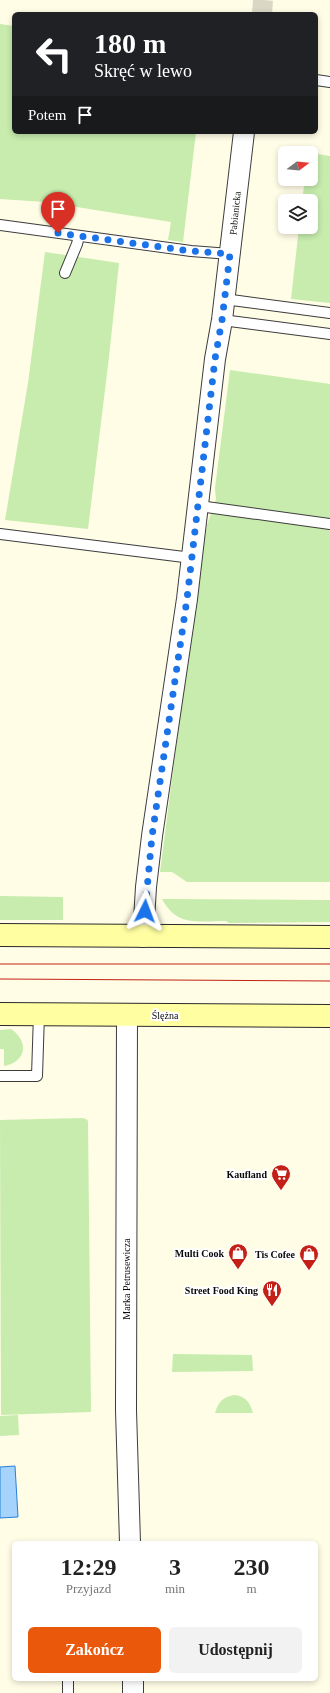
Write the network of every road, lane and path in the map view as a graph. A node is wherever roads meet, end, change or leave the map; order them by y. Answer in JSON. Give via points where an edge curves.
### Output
{"nodes":[{"id":1,"x":318,"y":80,"type":"edge"},
{"id":2,"x":330,"y":82,"type":"edge"},
{"id":3,"x":244,"y":134,"type":"edge"},
{"id":4,"x":0,"y":225,"type":"edge"},
{"id":5,"x":79,"y":236,"type":"junction"},
{"id":6,"x":230,"y":254,"type":"junction"},
{"id":7,"x":65,"y":272,"type":"dead end"},
{"id":8,"x":224,"y":299,"type":"junction"},
{"id":9,"x":330,"y":313,"type":"edge"},
{"id":10,"x":222,"y":320,"type":"junction"},
{"id":11,"x":330,"y":334,"type":"edge"},
{"id":12,"x":199,"y":506,"type":"junction"},
{"id":13,"x":330,"y":524,"type":"edge"},
{"id":14,"x":0,"y":534,"type":"edge"},
{"id":15,"x":192,"y":558,"type":"junction"},
{"id":16,"x":0,"y":935,"type":"edge"},
{"id":17,"x":143,"y":937,"type":"junction"},
{"id":18,"x":330,"y":937,"type":"edge"},
{"id":19,"x":0,"y":1014,"type":"edge"},
{"id":20,"x":39,"y":1014,"type":"junction"},
{"id":21,"x":127,"y":1014,"type":"junction"},
{"id":22,"x":330,"y":1016,"type":"edge"},
{"id":23,"x":0,"y":1076,"type":"edge"},
{"id":24,"x":130,"y":1541,"type":"edge"},
{"id":25,"x":68,"y":1681,"type":"edge"},
{"id":26,"x":133,"y":1681,"type":"edge"},
{"id":27,"x":68,"y":1693,"type":"edge"},
{"id":28,"x":133,"y":1693,"type":"edge"}],
"edges":[{"from":1,"to":2,"type":"lane"},
{"from":3,"to":6,"type":"street","name":"Pabianicka"},
{"from":4,"to":5,"type":"lane"},
{"from":5,"to":6,"type":"lane"},
{"from":5,"to":7,"type":"lane"},
{"from":6,"to":8,"type":"street","name":"Pabianicka"},
{"from":8,"to":9,"type":"lane"},
{"from":8,"to":10,"type":"street","name":"Pabianicka"},
{"from":10,"to":11,"type":"lane"},
{"from":10,"to":12,"type":"street","name":"Pabianicka","via":[[215,359]]},
{"from":12,"to":13,"type":"lane"},
{"from":12,"to":15,"type":"street","name":"Pabianicka"},
{"from":14,"to":15,"type":"lane"},
{"from":15,"to":17,"type":"street","name":"Pabianicka","via":[[152,836]]},
{"from":16,"to":17,"type":"main road"},
{"from":17,"to":18,"type":"main road"},
{"from":19,"to":20,"type":"main road","name":"Ślężna"},
{"from":20,"to":21,"type":"main road","name":"Ślężna"},
{"from":20,"to":23,"type":"lane","via":[[37,1076]]},
{"from":21,"to":22,"type":"main road","name":"Ślężna"},
{"from":21,"to":24,"type":"street","name":"Marka Petrusewicza","via":[[126,1410]]},
{"from":25,"to":27,"type":"lane"},
{"from":26,"to":28,"type":"street"}]}
